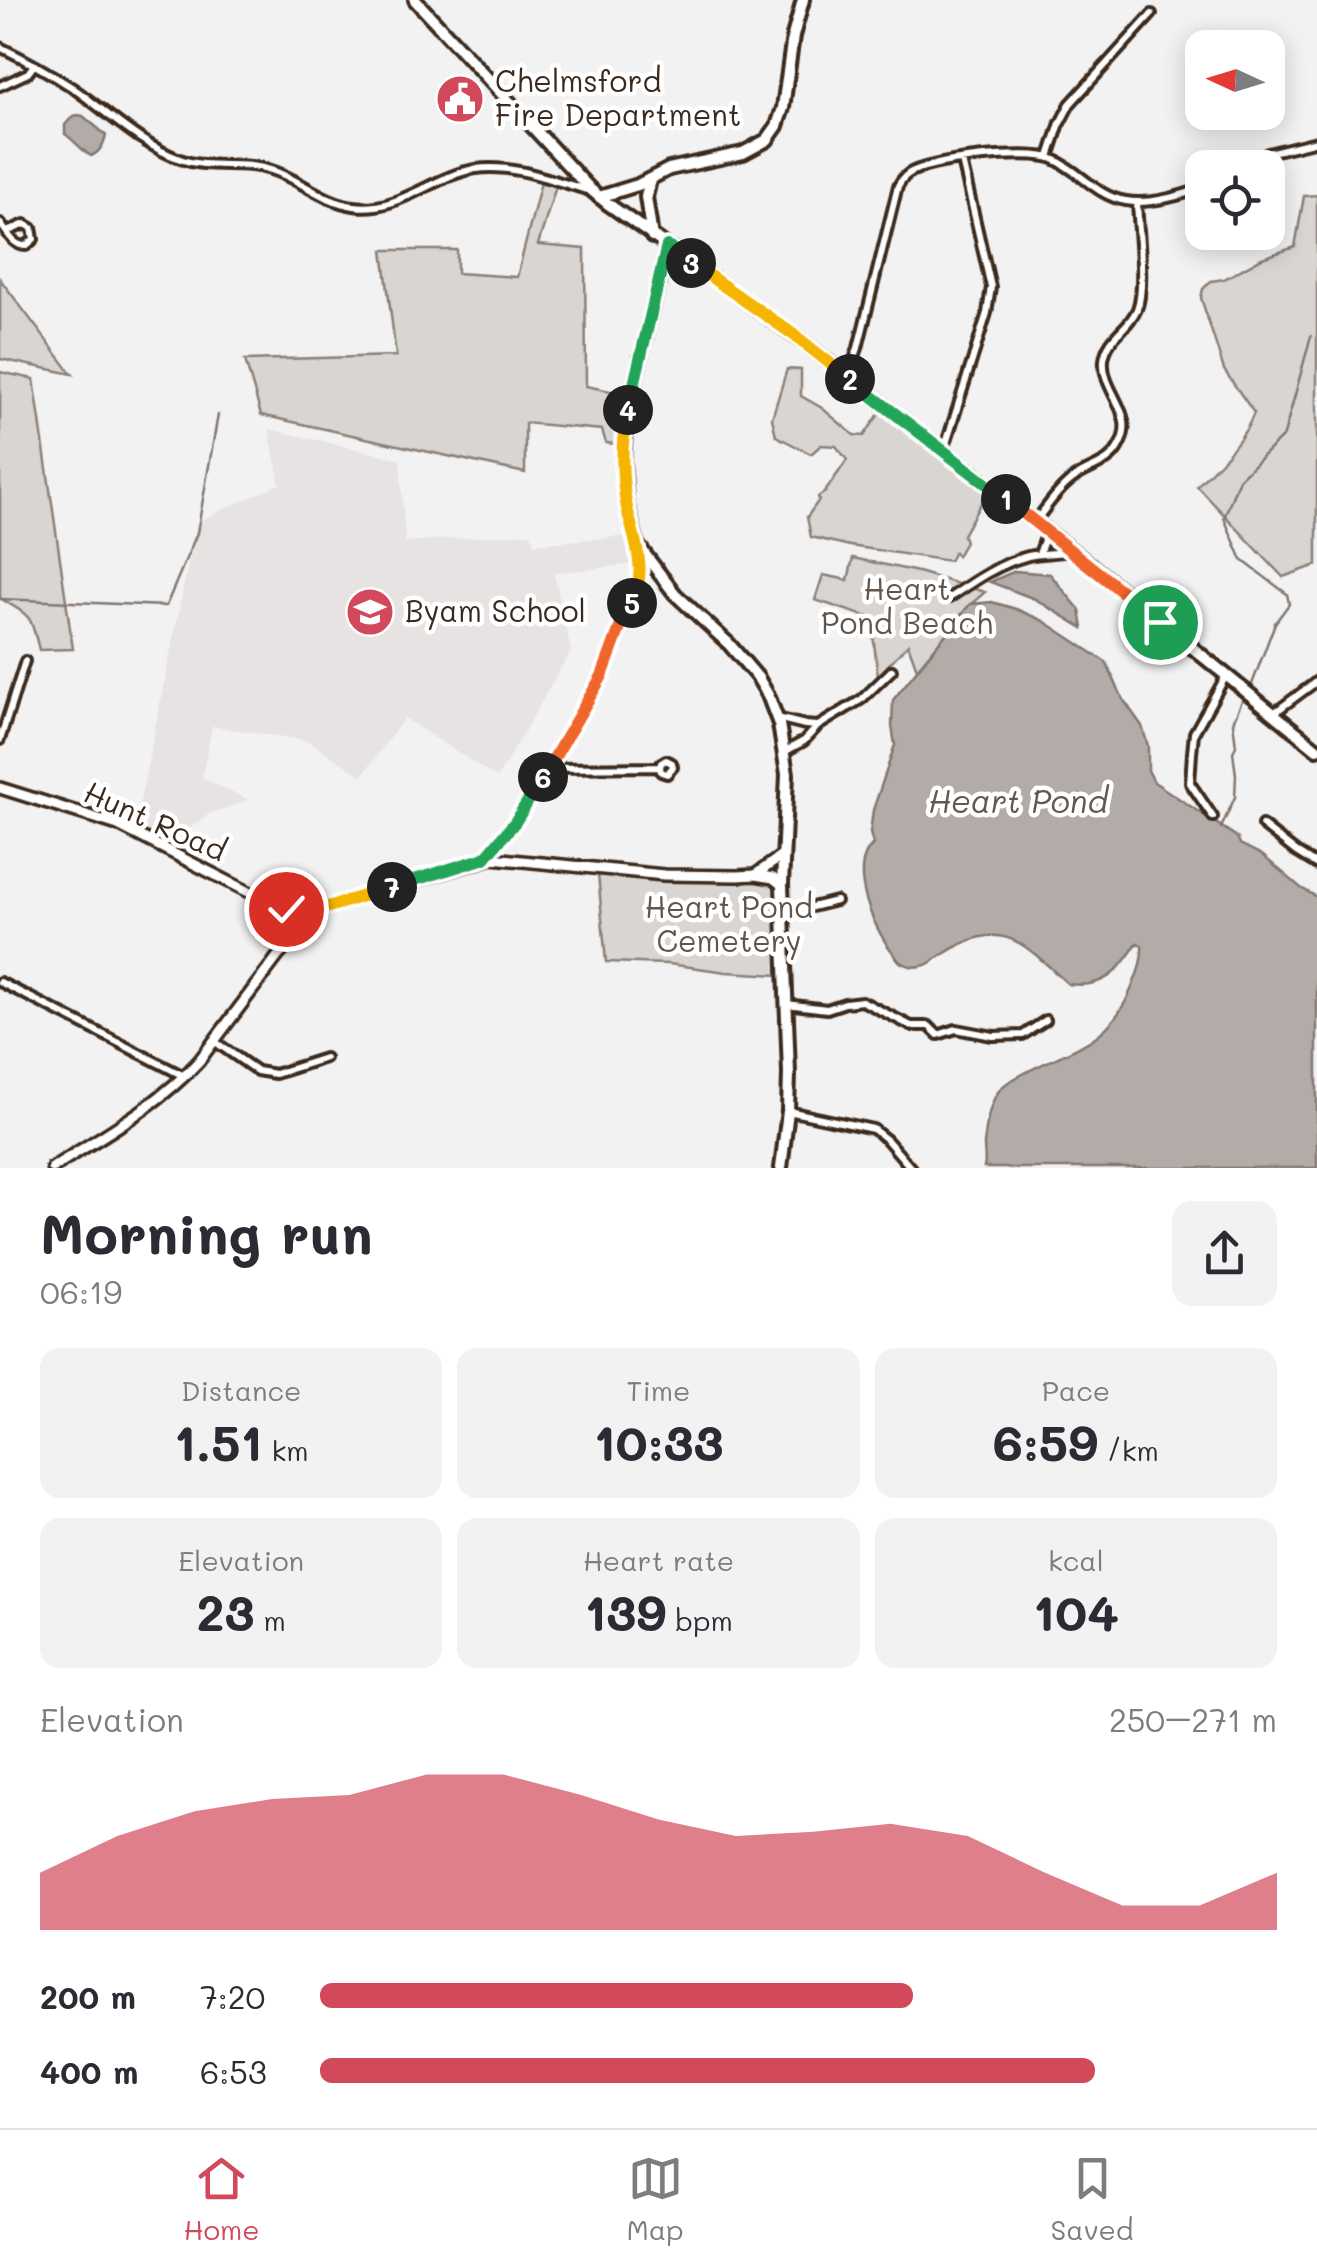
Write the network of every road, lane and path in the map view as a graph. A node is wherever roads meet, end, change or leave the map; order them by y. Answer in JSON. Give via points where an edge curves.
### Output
{"nodes":[{"id":1,"x":415,"y":0,"type":"edge"},
{"id":2,"x":803,"y":0,"type":"edge"},
{"id":3,"x":1152,"y":14,"type":"dead end"},
{"id":4,"x":0,"y":48,"type":"edge"},
{"id":5,"x":34,"y":65,"type":"junction"},
{"id":6,"x":0,"y":86,"type":"edge"},
{"id":7,"x":1317,"y":141,"type":"edge"},
{"id":8,"x":1283,"y":150,"type":"edge"},
{"id":9,"x":1049,"y":157,"type":"junction"},
{"id":10,"x":962,"y":161,"type":"junction"},
{"id":11,"x":567,"y":163,"type":"junction"},
{"id":12,"x":651,"y":178,"type":"junction"},
{"id":13,"x":552,"y":179,"type":"junction"},
{"id":14,"x":1185,"y":192,"type":"edge"},
{"id":15,"x":596,"y":194,"type":"junction"},
{"id":16,"x":1137,"y":202,"type":"junction"},
{"id":17,"x":0,"y":223,"type":"edge"},
{"id":18,"x":7,"y":232,"type":"dead end"},
{"id":19,"x":652,"y":238,"type":"junction"},
{"id":20,"x":667,"y":246,"type":"junction"},
{"id":21,"x":848,"y":378,"type":"junction"},
{"id":22,"x":944,"y":451,"type":"junction"},
{"id":23,"x":1035,"y":522,"type":"junction"},
{"id":24,"x":1047,"y":532,"type":"junction"},
{"id":25,"x":638,"y":544,"type":"junction"},
{"id":26,"x":1070,"y":550,"type":"junction"},
{"id":27,"x":1038,"y":554,"type":"junction"},
{"id":28,"x":949,"y":598,"type":"dead end"},
{"id":29,"x":25,"y":661,"type":"dead end"},
{"id":30,"x":892,"y":670,"type":"dead end"},
{"id":31,"x":1227,"y":674,"type":"junction"},
{"id":32,"x":1317,"y":681,"type":"edge"},
{"id":33,"x":1274,"y":713,"type":"junction"},
{"id":34,"x":777,"y":718,"type":"junction"},
{"id":35,"x":818,"y":726,"type":"junction"},
{"id":36,"x":0,"y":740,"type":"edge"},
{"id":37,"x":1317,"y":749,"type":"edge"},
{"id":38,"x":784,"y":752,"type":"junction"},
{"id":39,"x":660,"y":767,"type":"dead end"},
{"id":40,"x":548,"y":768,"type":"junction"},
{"id":41,"x":0,"y":788,"type":"edge"},
{"id":42,"x":1213,"y":817,"type":"dead end"},
{"id":43,"x":1262,"y":825,"type":"dead end"},
{"id":44,"x":783,"y":855,"type":"junction"},
{"id":45,"x":485,"y":858,"type":"junction"},
{"id":46,"x":1317,"y":865,"type":"edge"},
{"id":47,"x":755,"y":874,"type":"junction"},
{"id":48,"x":782,"y":886,"type":"junction"},
{"id":49,"x":836,"y":902,"type":"dead end"},
{"id":50,"x":325,"y":908,"type":"junction"},
{"id":51,"x":286,"y":909,"type":"junction"},
{"id":52,"x":782,"y":914,"type":"junction"},
{"id":53,"x":305,"y":926,"type":"junction"},
{"id":54,"x":0,"y":982,"type":"edge"},
{"id":55,"x":786,"y":1004,"type":"junction"},
{"id":56,"x":1046,"y":1020,"type":"dead end"},
{"id":57,"x":214,"y":1040,"type":"junction"},
{"id":58,"x":325,"y":1058,"type":"dead end"},
{"id":59,"x":185,"y":1076,"type":"junction"},
{"id":60,"x":788,"y":1111,"type":"junction"},
{"id":61,"x":52,"y":1168,"type":"edge"},
{"id":62,"x":781,"y":1168,"type":"edge"},
{"id":63,"x":910,"y":1168,"type":"edge"}],
"edges":[{"from":1,"to":11,"type":"main road"},
{"from":2,"to":12,"type":"main road","via":[[783,108],[766,140],[743,153]]},
{"from":3,"to":9,"type":"street","via":[[1070,104]]},
{"from":4,"to":5,"type":"street"},
{"from":5,"to":6,"type":"street"},
{"from":5,"to":13,"type":"street","via":[[173,156],[205,166],[271,170],[348,205],[386,203],[475,169]]},
{"from":7,"to":8,"type":"street"},
{"from":9,"to":10,"type":"street"},
{"from":9,"to":16,"type":"street","via":[[1104,194]]},
{"from":10,"to":21,"type":"street","via":[[918,169],[898,186]]},
{"from":10,"to":22,"type":"street","via":[[991,287]]},
{"from":11,"to":13,"type":"street"},
{"from":11,"to":15,"type":"main road"},
{"from":12,"to":15,"type":"main road"},
{"from":12,"to":19,"type":"main road","via":[[646,191]]},
{"from":13,"to":15,"type":"street"},
{"from":14,"to":16,"type":"street"},
{"from":15,"to":19,"type":"main road"},
{"from":16,"to":23,"type":"street","via":[[1139,301],[1104,362],[1124,415],[1122,440],[1108,460],[1065,484]]},
{"from":17,"to":18,"type":"street"},
{"from":19,"to":20,"type":"main road"},
{"from":20,"to":21,"type":"main road"},
{"from":20,"to":25,"type":"main road","via":[[624,433],[626,501]]},
{"from":21,"to":22,"type":"main road"},
{"from":22,"to":23,"type":"main road"},
{"from":23,"to":24,"type":"main road"},
{"from":24,"to":26,"type":"main road"},
{"from":24,"to":27,"type":"street"},
{"from":25,"to":34,"type":"main road","via":[[675,594],[758,678]]},
{"from":25,"to":40,"type":"street","via":[[636,594],[602,676]]},
{"from":26,"to":27,"type":"street"},
{"from":26,"to":31,"type":"main road"},
{"from":27,"to":28,"type":"street","via":[[980,576]]},
{"from":29,"to":36,"type":"street"},
{"from":30,"to":35,"type":"street","via":[[862,699]]},
{"from":31,"to":33,"type":"main road"},
{"from":31,"to":42,"type":"street","via":[[1194,733],[1192,753],[1190,783]]},
{"from":32,"to":33,"type":"street"},
{"from":33,"to":37,"type":"main road"},
{"from":34,"to":35,"type":"street"},
{"from":34,"to":38,"type":"main road"},
{"from":35,"to":38,"type":"street"},
{"from":38,"to":44,"type":"main road"},
{"from":39,"to":40,"type":"street"},
{"from":40,"to":45,"type":"street"},
{"from":41,"to":51,"type":"street","name":"Hunt Road","via":[[118,826]]},
{"from":43,"to":46,"type":"street"},
{"from":44,"to":47,"type":"street"},
{"from":44,"to":48,"type":"main road"},
{"from":45,"to":47,"type":"street","via":[[664,875]]},
{"from":45,"to":50,"type":"street"},
{"from":47,"to":48,"type":"street"},
{"from":48,"to":52,"type":"main road"},
{"from":49,"to":52,"type":"street"},
{"from":50,"to":51,"type":"street","name":"Hunt Road"},
{"from":50,"to":53,"type":"street"},
{"from":51,"to":53,"type":"street","name":"Hunt Road"},
{"from":52,"to":55,"type":"main road"},
{"from":53,"to":57,"type":"street"},
{"from":54,"to":59,"type":"street"},
{"from":55,"to":56,"type":"street","via":[[828,1009],[862,1001],[938,1035],[956,1029],[1023,1035]]},
{"from":55,"to":60,"type":"main road"},
{"from":57,"to":58,"type":"street","via":[[257,1072],[275,1074]]},
{"from":57,"to":59,"type":"street"},
{"from":59,"to":61,"type":"street"},
{"from":60,"to":62,"type":"main road"},
{"from":60,"to":63,"type":"street","via":[[873,1130]]}]}
